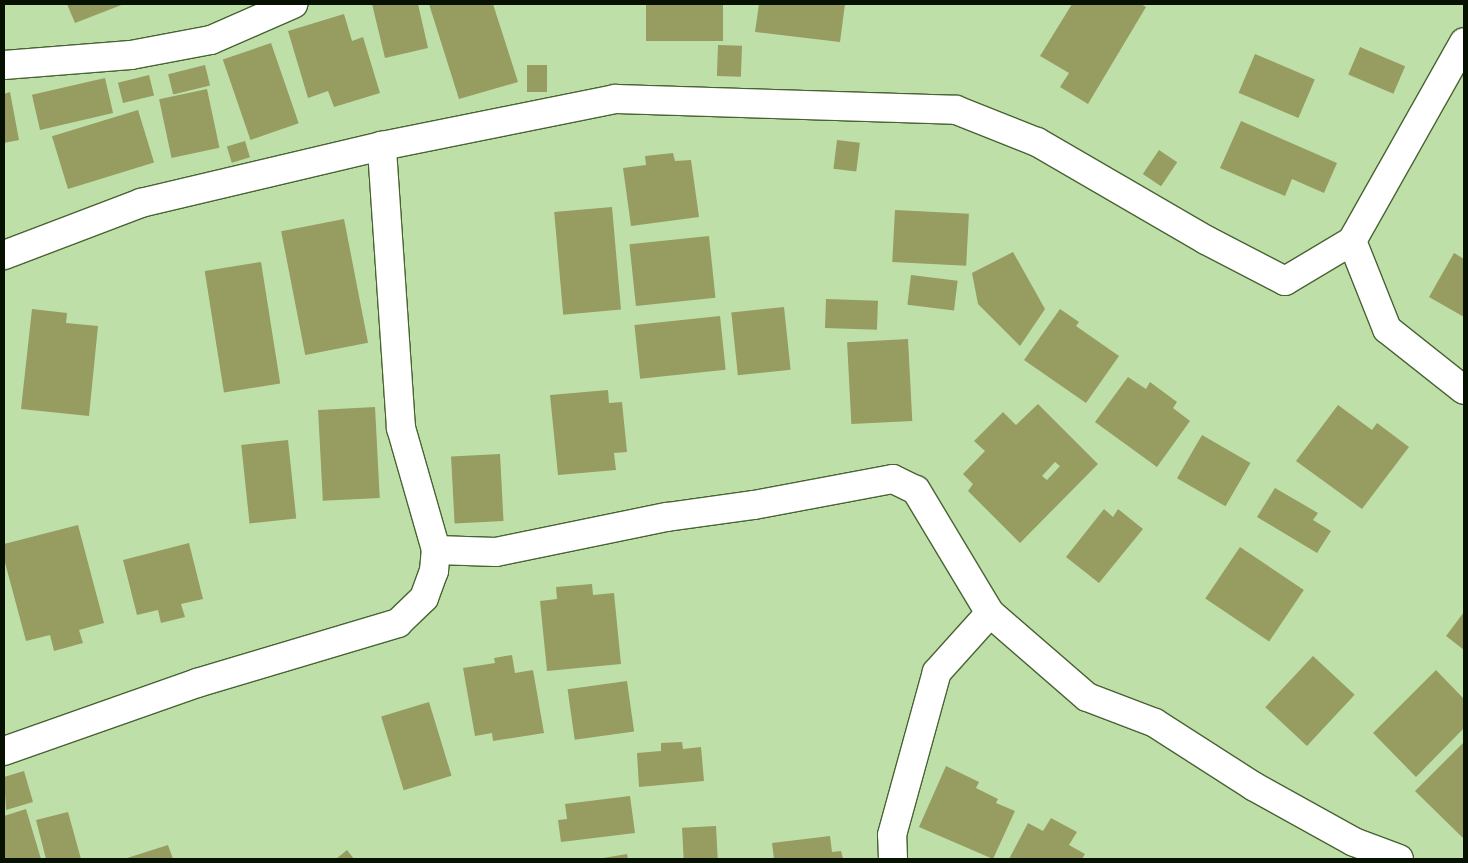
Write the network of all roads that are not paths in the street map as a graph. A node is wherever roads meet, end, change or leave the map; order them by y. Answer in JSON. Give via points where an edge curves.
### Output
{"nodes":[{"id":1,"x":283,"y":6,"type":"edge"},
{"id":2,"x":1464,"y":42,"type":"edge"},
{"id":3,"x":4,"y":65,"type":"edge"},
{"id":4,"x":382,"y":146,"type":"junction"},
{"id":5,"x":1352,"y":241,"type":"junction"},
{"id":6,"x":4,"y":255,"type":"edge"},
{"id":7,"x":1464,"y":390,"type":"edge"},
{"id":8,"x":436,"y":550,"type":"junction"},
{"id":9,"x":990,"y":613,"type":"junction"},
{"id":10,"x":4,"y":751,"type":"edge"},
{"id":11,"x":892,"y":859,"type":"edge"},
{"id":12,"x":1398,"y":859,"type":"edge"}],
"edges":[{"from":1,"to":3,"type":"street","via":[[211,40],[131,55]]},
{"from":2,"to":5,"type":"street"},
{"from":4,"to":5,"type":"street","via":[[615,99],[956,110],[1037,142],[1206,240],[1285,281]]},
{"from":4,"to":6,"type":"street","via":[[141,203]]},
{"from":4,"to":8,"type":"street","via":[[401,428]]},
{"from":5,"to":7,"type":"street","via":[[1387,329]]},
{"from":8,"to":9,"type":"street","via":[[496,552],[667,517],[754,505],[893,479],[916,490]]},
{"from":8,"to":10,"type":"street","via":[[434,572],[424,598],[398,623],[197,683]]},
{"from":9,"to":11,"type":"street","via":[[937,672],[892,835]]},
{"from":9,"to":12,"type":"street","via":[[1087,697],[1155,723],[1253,786],[1354,842]]}]}
